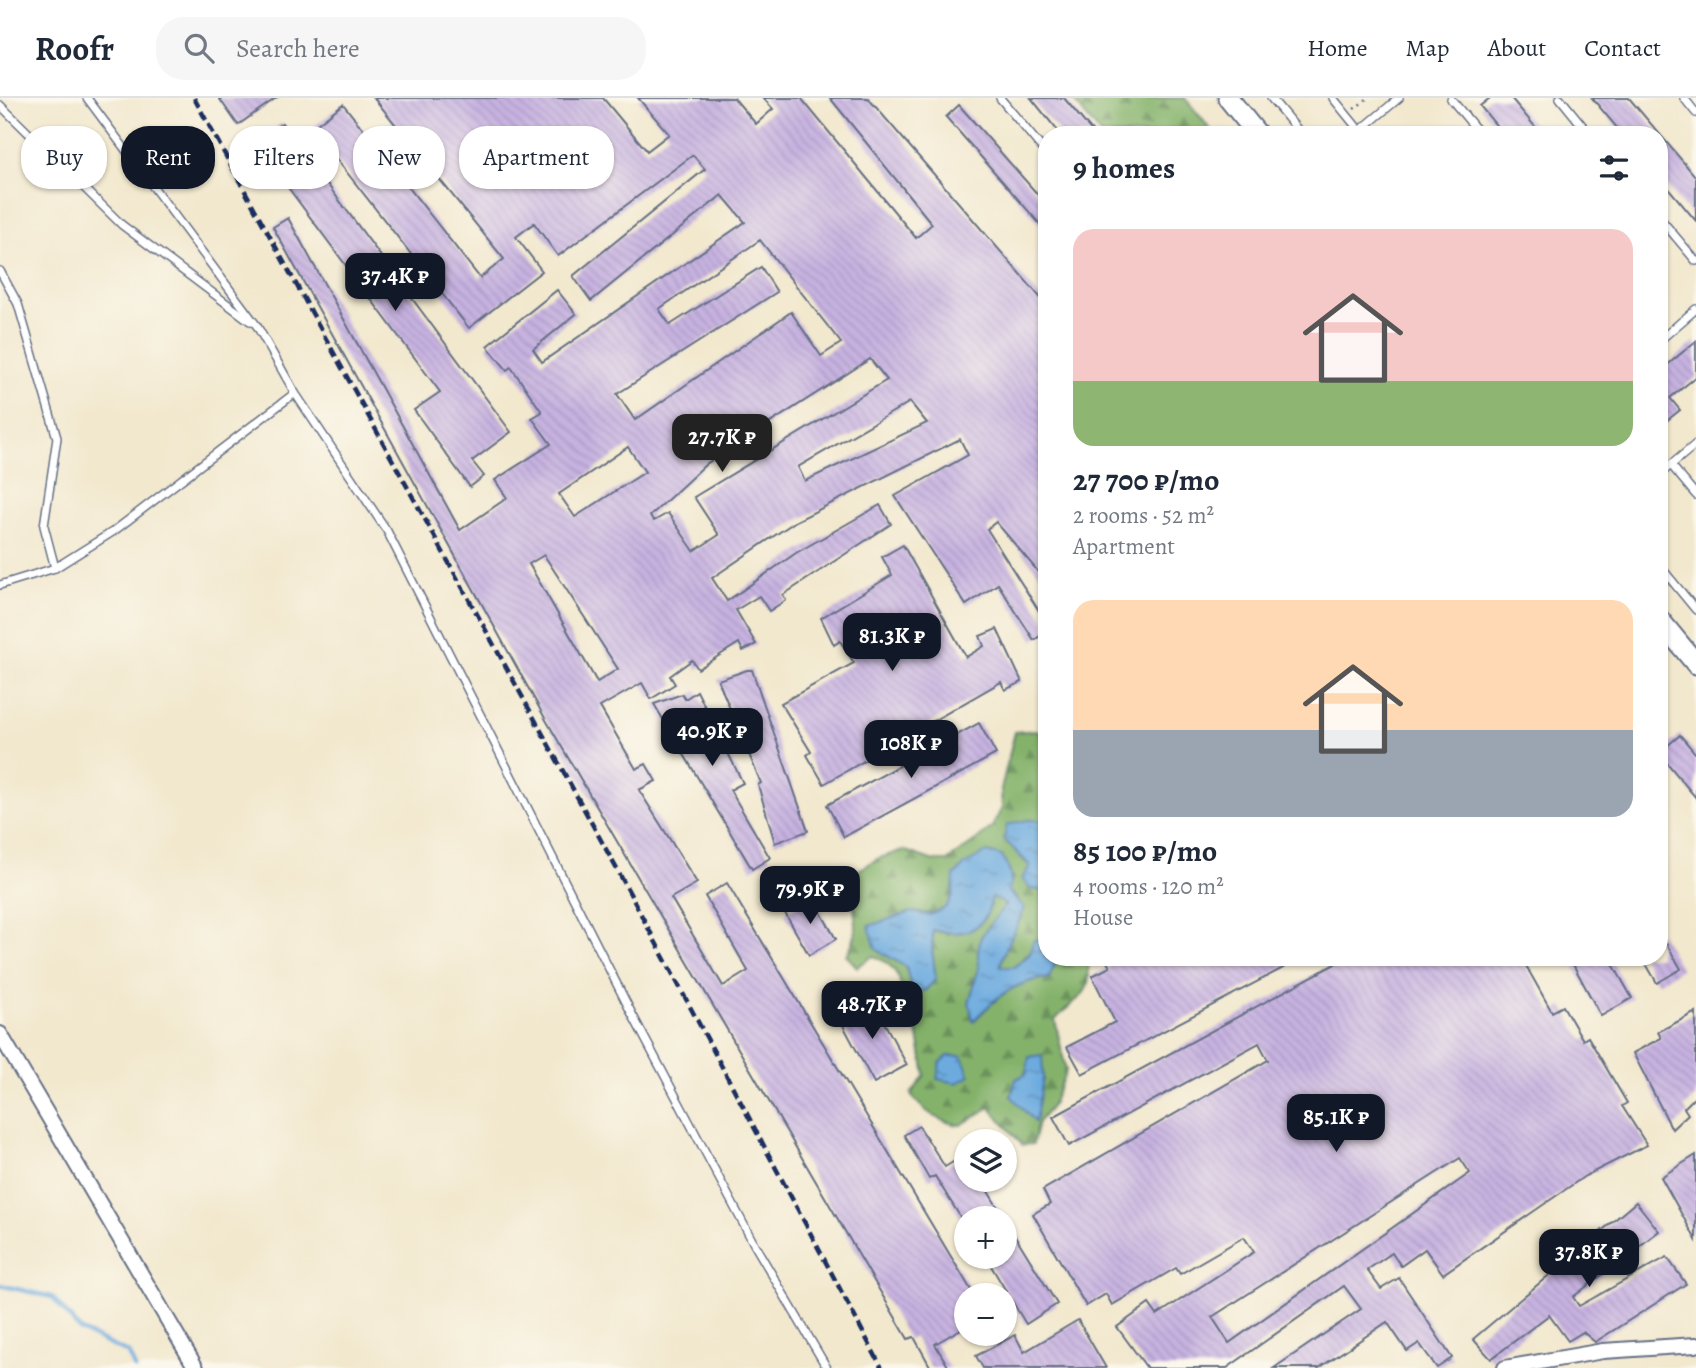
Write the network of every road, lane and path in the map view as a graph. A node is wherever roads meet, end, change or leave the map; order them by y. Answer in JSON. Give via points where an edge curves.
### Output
{"nodes":[{"id":1,"x":87,"y":98,"type":"edge"},
{"id":2,"x":1000,"y":98,"type":"edge"},
{"id":3,"x":1228,"y":98,"type":"edge"},
{"id":4,"x":1271,"y":98,"type":"edge"},
{"id":5,"x":1333,"y":98,"type":"edge"},
{"id":6,"x":1368,"y":98,"type":"edge"},
{"id":7,"x":1399,"y":98,"type":"edge"},
{"id":8,"x":1450,"y":98,"type":"edge"},
{"id":9,"x":1560,"y":98,"type":"edge"},
{"id":10,"x":1684,"y":98,"type":"edge"},
{"id":11,"x":0,"y":105,"type":"edge"},
{"id":12,"x":1696,"y":113,"type":"edge"},
{"id":13,"x":1347,"y":115,"type":"junction"},
{"id":14,"x":1251,"y":126,"type":"edge"},
{"id":15,"x":1294,"y":126,"type":"edge"},
{"id":16,"x":1355,"y":126,"type":"edge"},
{"id":17,"x":1368,"y":126,"type":"edge"},
{"id":18,"x":1473,"y":126,"type":"edge"},
{"id":19,"x":1583,"y":126,"type":"edge"},
{"id":20,"x":1038,"y":143,"type":"edge"},
{"id":21,"x":1668,"y":228,"type":"edge"},
{"id":22,"x":1696,"y":261,"type":"edge"},
{"id":23,"x":0,"y":271,"type":"edge"},
{"id":24,"x":1696,"y":309,"type":"edge"},
{"id":25,"x":257,"y":326,"type":"junction"},
{"id":26,"x":1668,"y":333,"type":"edge"},
{"id":27,"x":295,"y":393,"type":"junction"},
{"id":28,"x":1696,"y":444,"type":"edge"},
{"id":29,"x":1671,"y":465,"type":"junction"},
{"id":30,"x":1668,"y":468,"type":"edge"},
{"id":31,"x":1696,"y":495,"type":"edge"},
{"id":32,"x":55,"y":568,"type":"junction"},
{"id":33,"x":1668,"y":576,"type":"edge"},
{"id":34,"x":0,"y":585,"type":"edge"},
{"id":35,"x":1696,"y":610,"type":"edge"},
{"id":36,"x":1668,"y":630,"type":"edge"},
{"id":37,"x":1696,"y":663,"type":"edge"},
{"id":38,"x":0,"y":1034,"type":"edge"},
{"id":39,"x":1696,"y":1345,"type":"edge"},
{"id":40,"x":196,"y":1368,"type":"edge"},
{"id":41,"x":827,"y":1368,"type":"edge"},
{"id":42,"x":1506,"y":1368,"type":"edge"}],
"edges":[{"from":1,"to":25,"type":"lane"},
{"from":2,"to":20,"type":"lane"},
{"from":3,"to":14,"type":"main road"},
{"from":4,"to":15,"type":"lane"},
{"from":5,"to":13,"type":"lane"},
{"from":6,"to":13,"type":"path"},
{"from":7,"to":17,"type":"lane"},
{"from":8,"to":18,"type":"lane"},
{"from":9,"to":19,"type":"lane"},
{"from":10,"to":12,"type":"lane"},
{"from":11,"to":25,"type":"lane","via":[[122,225]]},
{"from":13,"to":16,"type":"lane"},
{"from":21,"to":22,"type":"lane"},
{"from":23,"to":32,"type":"lane","via":[[18,304],[57,438],[44,526]]},
{"from":24,"to":26,"type":"lane"},
{"from":25,"to":27,"type":"lane"},
{"from":27,"to":32,"type":"lane","via":[[114,531]]},
{"from":27,"to":41,"type":"lane","via":[[387,531],[638,1026],[754,1244]]},
{"from":28,"to":29,"type":"lane"},
{"from":29,"to":30,"type":"lane"},
{"from":29,"to":31,"type":"lane"},
{"from":32,"to":34,"type":"lane"},
{"from":33,"to":35,"type":"lane"},
{"from":36,"to":37,"type":"main road"},
{"from":38,"to":40,"type":"street"},
{"from":39,"to":42,"type":"street","via":[[1603,1351]]}]}
